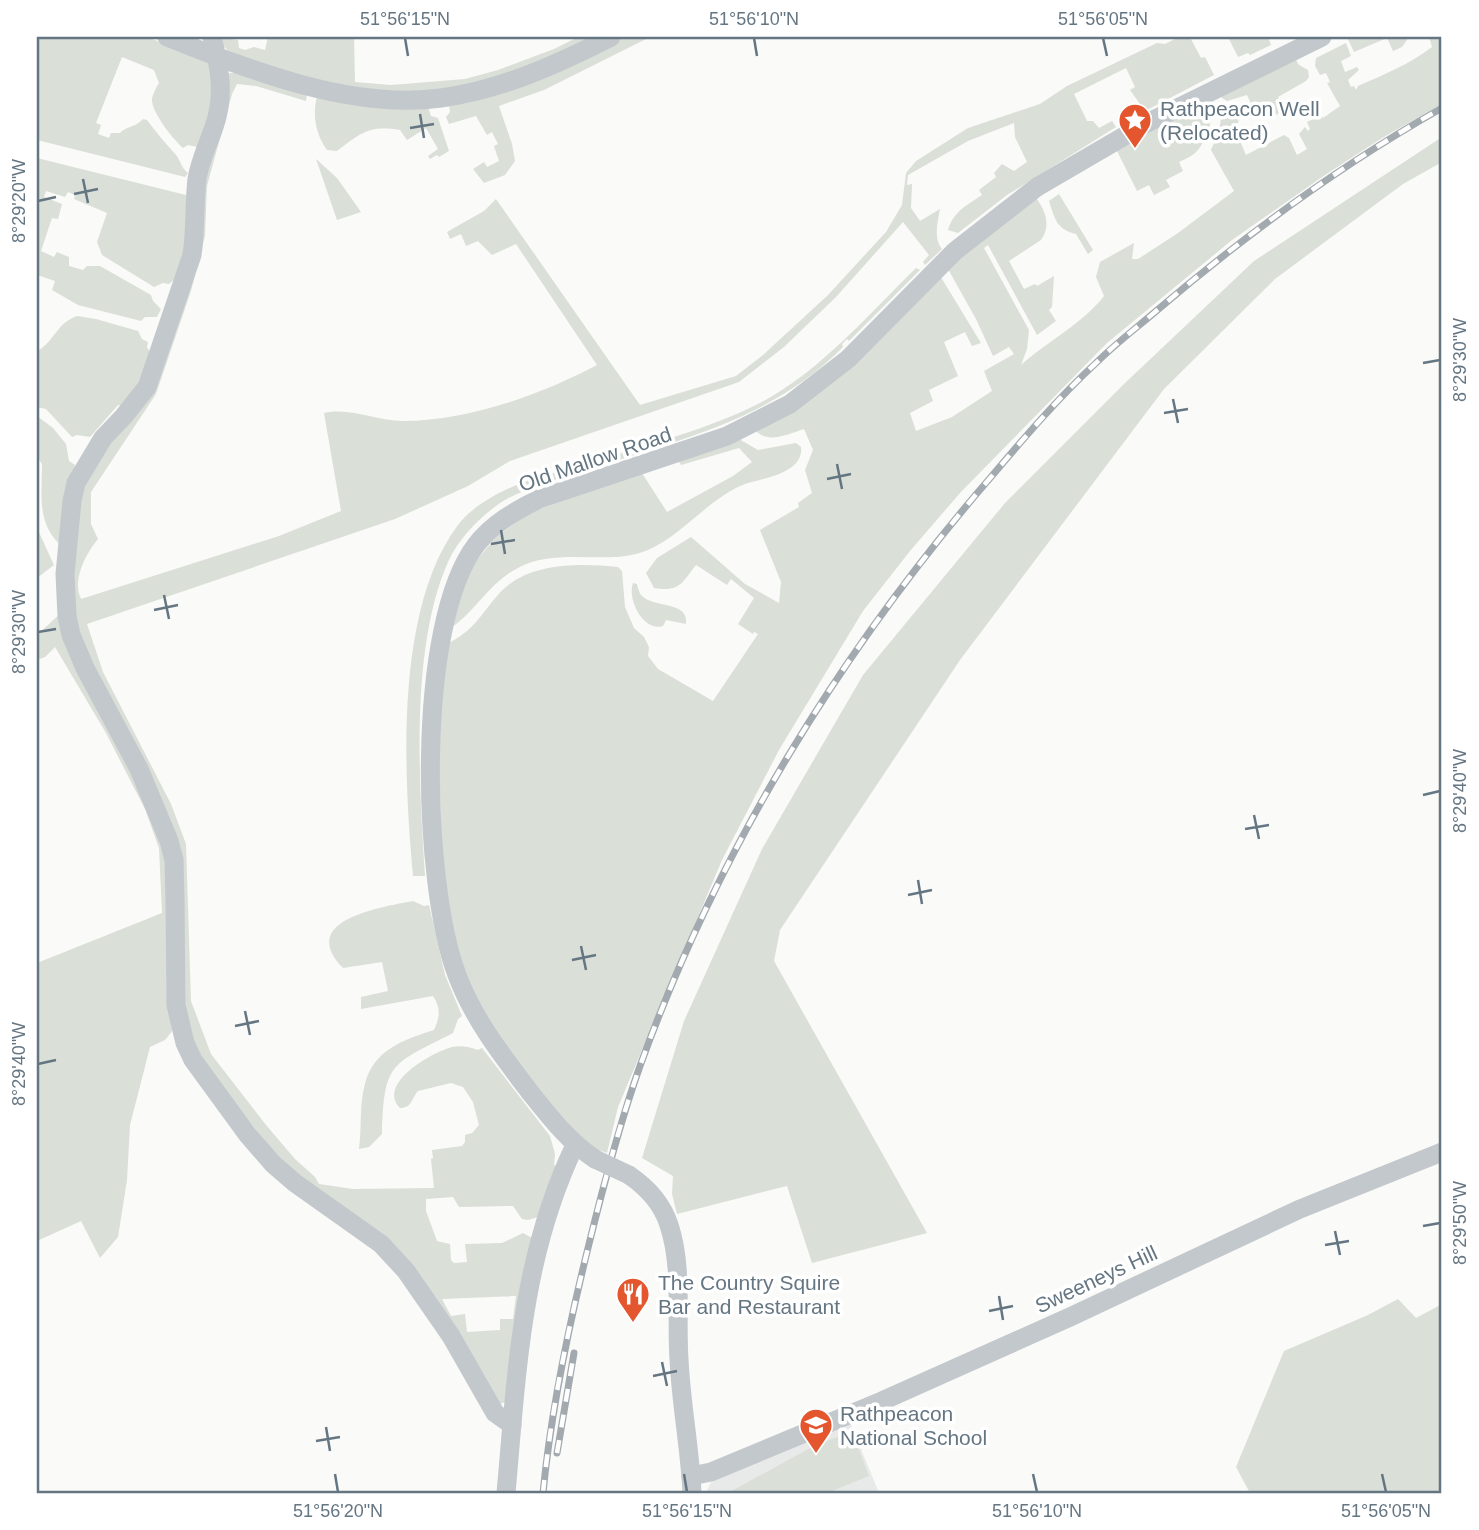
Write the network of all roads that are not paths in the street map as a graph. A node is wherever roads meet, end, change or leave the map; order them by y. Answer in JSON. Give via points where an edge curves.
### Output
{"nodes":[{"id":1,"x":167,"y":37,"type":"edge"},
{"id":2,"x":212,"y":37,"type":"edge"},
{"id":3,"x":611,"y":37,"type":"edge"},
{"id":4,"x":1322,"y":37,"type":"edge"},
{"id":5,"x":219,"y":58,"type":"junction"},
{"id":6,"x":575,"y":1145,"type":"junction"},
{"id":7,"x":1442,"y":1152,"type":"edge"},
{"id":8,"x":512,"y":1425,"type":"junction"},
{"id":9,"x":691,"y":1485,"type":"edge"},
{"id":10,"x":506,"y":1493,"type":"edge"}],
"edges":[{"from":1,"to":5,"type":"street"},
{"from":2,"to":5,"type":"street"},
{"from":3,"to":5,"type":"street","via":[[517,79],[429,99],[383,99],[325,90]]},
{"from":4,"to":6,"type":"street","name":"Old Mallow Road","via":[[1156,118],[1037,187],[955,251],[848,359],[790,404],[727,436],[539,499],[514,512],[475,546],[450,598],[434,680],[431,785],[440,900],[456,972],[469,1004],[502,1055]]},
{"from":5,"to":8,"type":"street","via":[[218,113],[197,180],[195,238],[177,302],[147,387],[103,438],[76,483],[65,574],[71,635],[139,769],[169,841],[174,860],[176,1004],[193,1060],[273,1164],[382,1244],[406,1270],[495,1413]]},
{"from":6,"to":8,"type":"street","via":[[553,1198],[526,1296]]},
{"from":6,"to":9,"type":"street","name":"Old Mallow Road","bridge":true,"via":[[629,1175],[649,1192],[669,1225],[676,1253],[679,1363]]},
{"from":7,"to":9,"type":"street","name":"Sweeneys Hill","via":[[1308,1205],[882,1401],[710,1472]]},
{"from":8,"to":10,"type":"street"}]}
